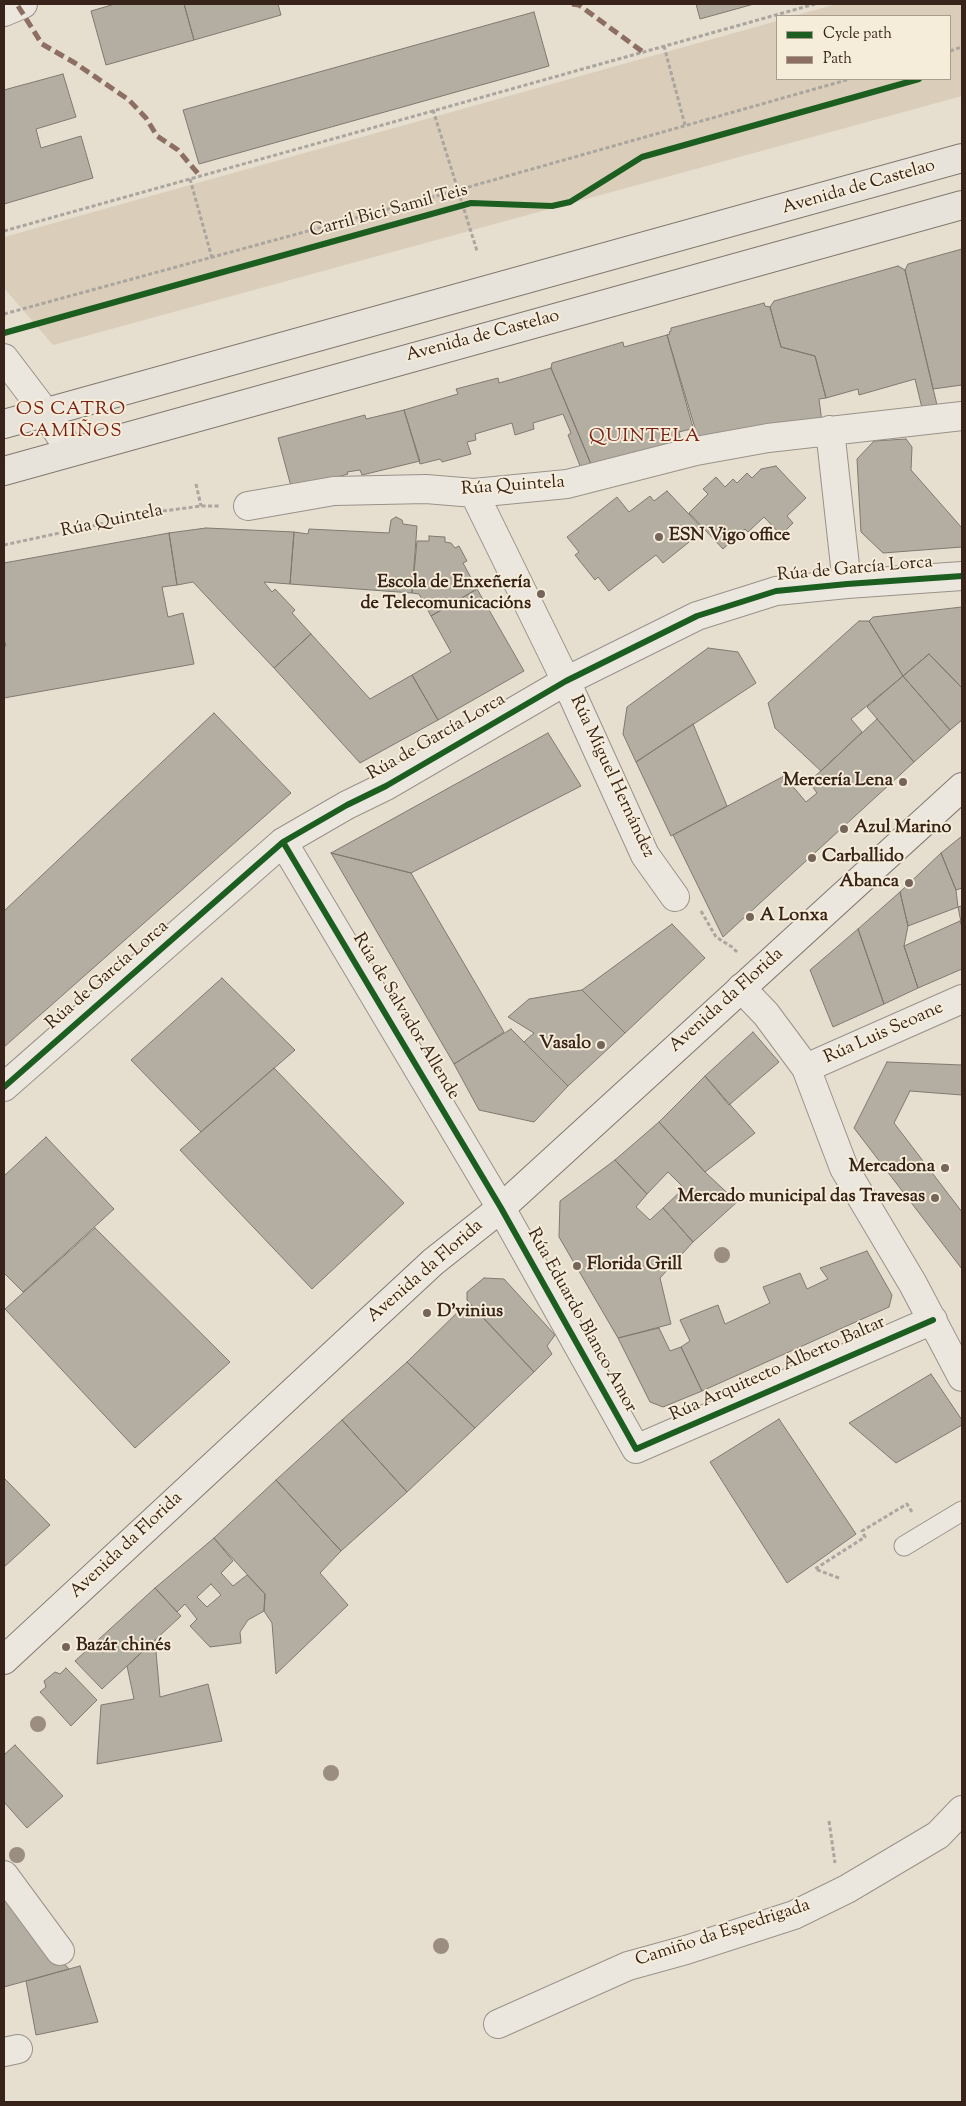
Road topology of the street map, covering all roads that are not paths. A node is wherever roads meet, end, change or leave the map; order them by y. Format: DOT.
graph roads {
  1 [pos="23,4"];
  2 [pos="4,12"];
  3 [pos="962,158"];
  4 [pos="962,204"];
  5 [pos="4,358"];
  6 [pos="45,412"];
  7 [pos="962,416"];
  8 [pos="4,424"];
  9 [pos="830,430"];
  10 [pos="71,452"];
  11 [pos="4,471"];
  12 [pos="474,493"];
  13 [pos="248,506"];
  14 [pos="962,576"];
  15 [pos="847,584"];
  16 [pos="566,681"];
  17 [pos="962,787"];
  18 [pos="283,842"];
  19 [pos="675,897"];
  20 [pos="748,981"];
  21 [pos="962,999"];
  22 [pos="806,1068"];
  23 [pos="4,1087"];
  24 [pos="501,1208"];
  25 [pos="933,1320"];
  26 [pos="962,1377"];
  27 [pos="636,1449"];
  28 [pos="962,1511"];
  29 [pos="904,1546"];
  30 [pos="4,1660"];
  31 [pos="962,1810"];
  32 [pos="4,1875"];
  33 [pos="60,1951"];
  34 [pos="498,2024"];
  1 -- 2 [label="street"];
  3 -- 6 [label="main road, Avenida de Castelao"];
  4 -- 10 [label="main road, Avenida de Castelao"];
  5 -- 6 [label="street"];
  6 -- 8 [label="main road, Avenida de Castelao"];
  6 -- 10 [label="street"];
  7 -- 9 [label="street, Rúa Quintela"];
  9 -- 12 [label="street, Rúa Quintela"];
  9 -- 15 [label="street"];
  10 -- 11 [label="main road, Avenida de Castelao"];
  12 -- 13 [label="street, Rúa Quintela"];
  12 -- 16 [label="street, Rúa Miguel Hernández"];
  14 -- 15 [label="street, Rúa de García Lorca"];
  15 -- 16 [label="street, Rúa de García Lorca"];
  16 -- 18 [label="street, Rúa de García Lorca"];
  16 -- 19 [label="street, Rúa Miguel Hernández"];
  17 -- 20 [label="street, Avenida da Florida"];
  18 -- 23 [label="street, Rúa de García Lorca"];
  18 -- 24 [label="street, Rúa de Salvador Allende"];
  20 -- 22 [label="street"];
  20 -- 24 [label="street, Avenida da Florida"];
  21 -- 22 [label="street, Rúa Luis Seoane"];
  22 -- 25 [label="street"];
  24 -- 27 [label="street, Rúa Eduardo Blanco Amor"];
  24 -- 30 [label="street, Avenida da Florida"];
  25 -- 26 [label="street"];
  25 -- 27 [label="street, Rúa Arquitecto Alberto Baltar"];
  28 -- 29 [label="lane"];
  31 -- 34 [label="street, Camiño da Espedrigada"];
  32 -- 33 [label="street"];
}
